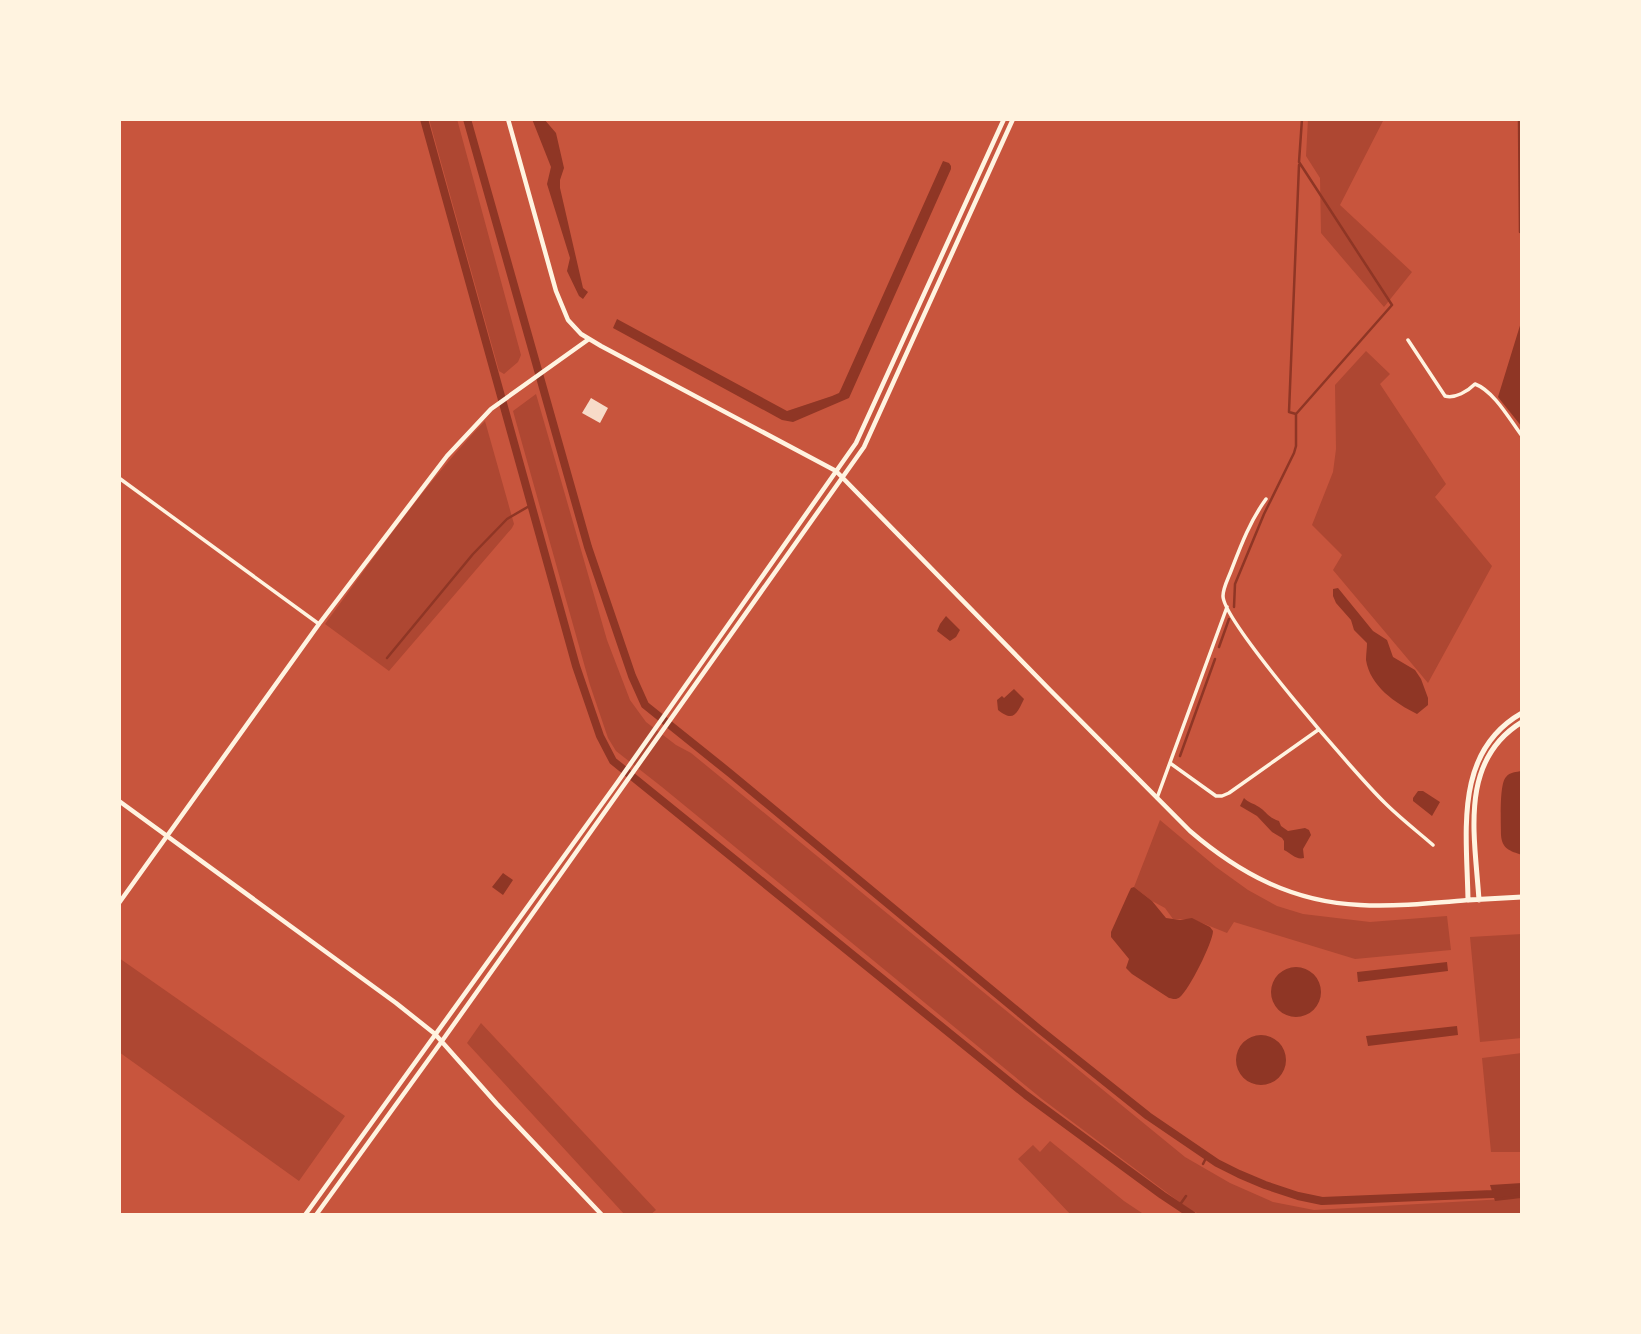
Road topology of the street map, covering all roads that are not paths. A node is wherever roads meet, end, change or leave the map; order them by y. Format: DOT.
graph roads {
  1 [pos="508,119"];
  2 [pos="1004,119"];
  3 [pos="1013,119"];
  4 [pos="589,339"];
  5 [pos="1408,340"];
  6 [pos="1522,436"];
  7 [pos="836,471"];
  8 [pos="119,478"];
  9 [pos="843,478"];
  10 [pos="1266,499"];
  11 [pos="1227,607"];
  12 [pos="319,624"];
  13 [pos="1522,713"];
  14 [pos="1522,722"];
  15 [pos="1319,729"];
  16 [pos="1170,763"];
  17 [pos="1157,798"];
  18 [pos="119,801"];
  19 [pos="166,836"];
  20 [pos="1433,845"];
  21 [pos="1522,897"];
  22 [pos="1468,900"];
  23 [pos="1479,900"];
  24 [pos="119,903"];
  25 [pos="435,1034"];
  26 [pos="442,1041"];
  27 [pos="304,1215"];
  28 [pos="316,1215"];
  29 [pos="602,1215"];
  1 -- 4 [label="street"];
  2 -- 7 [label="street"];
  3 -- 9 [label="street"];
  4 -- 7 [label="street"];
  4 -- 12 [label="street"];
  5 -- 6 [label="street"];
  7 -- 9 [label="street"];
  7 -- 25 [label="street"];
  8 -- 12 [label="street"];
  9 -- 17 [label="street"];
  9 -- 26 [label="street"];
  10 -- 11 [label="street"];
  11 -- 15 [label="street"];
  11 -- 16 [label="street"];
  12 -- 19 [label="street"];
  13 -- 22 [label="main road"];
  14 -- 23 [label="main road"];
  15 -- 16 [label="street"];
  15 -- 20 [label="street"];
  16 -- 17 [label="street"];
  17 -- 22 [label="street"];
  18 -- 19 [label="street"];
  19 -- 24 [label="street"];
  19 -- 25 [label="street"];
  21 -- 23 [label="main road"];
  22 -- 23 [label="main road"];
  25 -- 26 [label="street"];
  25 -- 27 [label="street"];
  26 -- 28 [label="street"];
  26 -- 29 [label="street"];
}
